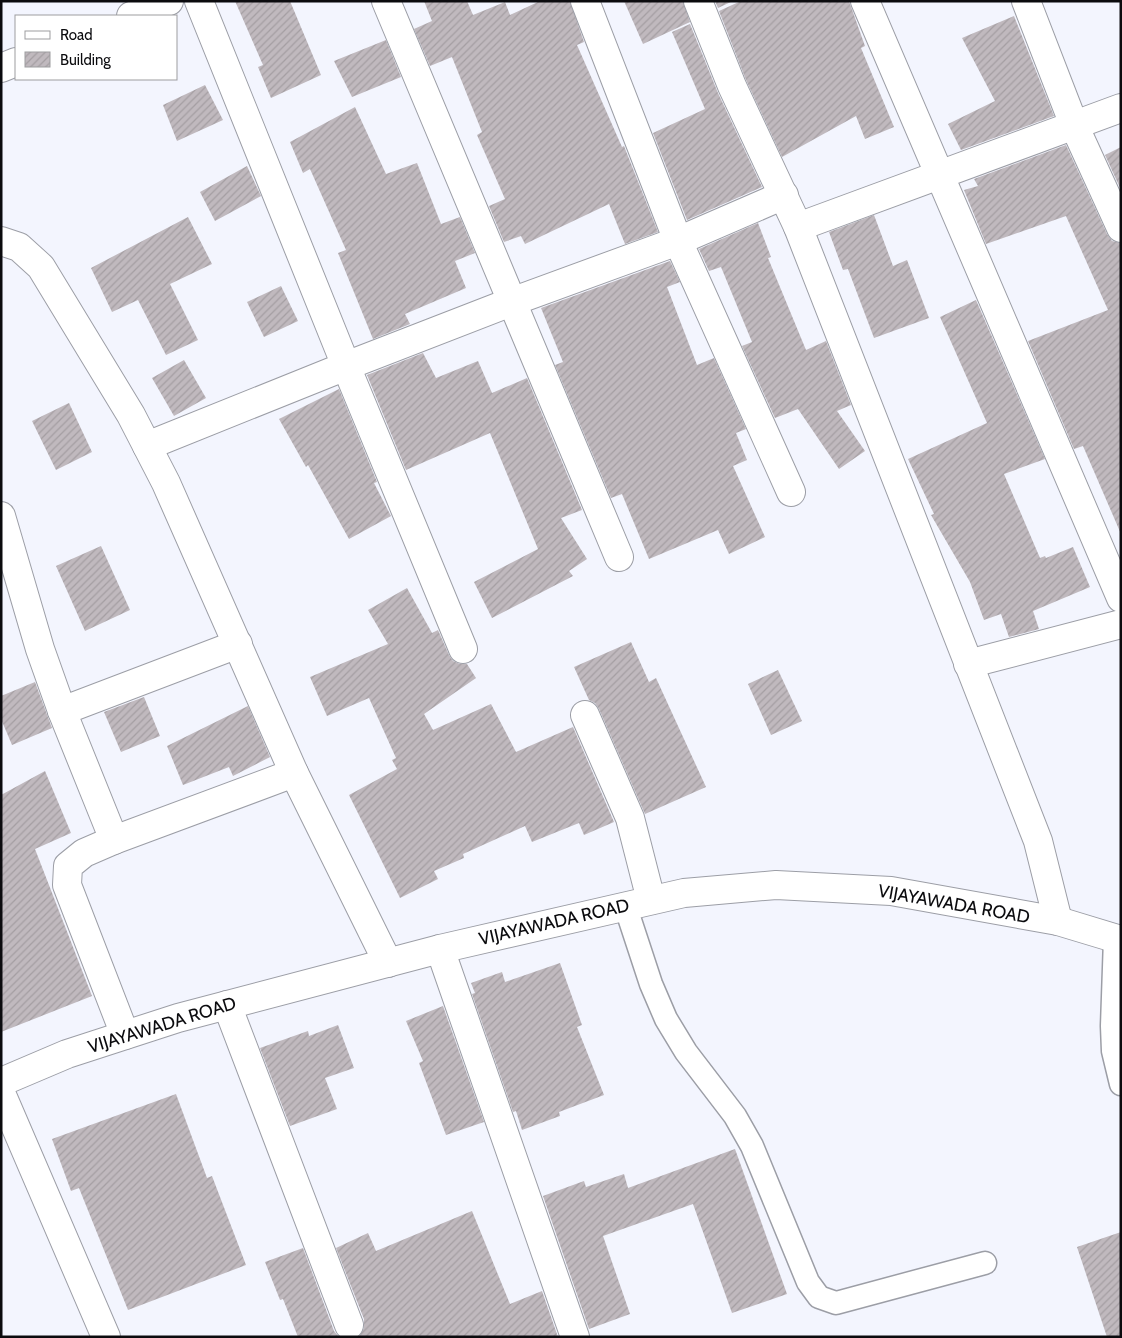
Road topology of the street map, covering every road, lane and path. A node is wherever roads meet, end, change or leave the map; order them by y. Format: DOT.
graph roads {
  1 [pos="169,1"];
  2 [pos="199,1"];
  3 [pos="386,1"];
  4 [pos="585,1"];
  5 [pos="698,1"];
  6 [pos="865,1"];
  7 [pos="1026,1"];
  8 [pos="134,15"];
  9 [pos="15,62"];
  10 [pos="1,68"];
  11 [pos="1121,108"];
  12 [pos="1074,125"];
  13 [pos="940,174"];
  14 [pos="784,195"];
  15 [pos="798,227"];
  16 [pos="1121,228"];
  17 [pos="1,241"];
  18 [pos="678,241"];
  19 [pos="511,302"];
  20 [pos="346,366"];
  21 [pos="148,446"];
  22 [pos="791,492"];
  23 [pos="1,516"];
  24 [pos="619,557"];
  25 [pos="1121,598"];
  26 [pos="1121,624"];
  27 [pos="238,644"];
  28 [pos="463,649"];
  29 [pos="968,664"];
  30 [pos="62,711"];
  31 [pos="585,715"];
  32 [pos="294,773"];
  33 [pos="114,840"];
  34 [pos="638,903"];
  35 [pos="1058,921"];
  36 [pos="1118,939"];
  37 [pos="440,949"];
  38 [pos="388,963"];
  39 [pos="227,1006"];
  40 [pos="125,1035"];
  41 [pos="1,1082"];
  42 [pos="1121,1084"];
  43 [pos="1,1093"];
  44 [pos="985,1263"];
  45 [pos="349,1325"];
  46 [pos="106,1337"];
  47 [pos="575,1337"];
  1 -- 8 [label="street"];
  2 -- 20 [label="street"];
  3 -- 19 [label="street"];
  4 -- 18 [label="street"];
  5 -- 14 [label="street"];
  6 -- 13 [label="street"];
  7 -- 12 [label="street"];
  9 -- 10 [label="street"];
  11 -- 12 [label="street"];
  12 -- 13 [label="street"];
  12 -- 16 [label="street"];
  13 -- 15 [label="street"];
  13 -- 25 [label="street"];
  14 -- 15 [label="street"];
  14 -- 18 [label="street"];
  15 -- 29 [label="street"];
  17 -- 21 [label="street"];
  18 -- 19 [label="street"];
  18 -- 22 [label="street"];
  19 -- 20 [label="street"];
  19 -- 24 [label="street"];
  20 -- 21 [label="street"];
  20 -- 28 [label="street"];
  21 -- 27 [label="street"];
  23 -- 30 [label="street"];
  26 -- 29 [label="street"];
  27 -- 30 [label="street"];
  27 -- 32 [label="street"];
  29 -- 35 [label="street"];
  30 -- 33 [label="street"];
  31 -- 34 [label="street"];
  32 -- 33 [label="street"];
  32 -- 38 [label="street"];
  33 -- 40 [label="street"];
  34 -- 35 [label="street, VIJAYAWADA ROAD"];
  34 -- 37 [label="street, VIJAYAWADA ROAD"];
  34 -- 44 [label="lane"];
  35 -- 36 [label="street, VIJAYAWADA ROAD"];
  36 -- 42 [label="lane"];
  37 -- 38 [label="street, VIJAYAWADA ROAD"];
  37 -- 47 [label="street"];
  38 -- 39 [label="street, VIJAYAWADA ROAD"];
  39 -- 40 [label="street, VIJAYAWADA ROAD"];
  39 -- 45 [label="street"];
  40 -- 41 [label="street, VIJAYAWADA ROAD"];
  43 -- 46 [label="street"];
}
